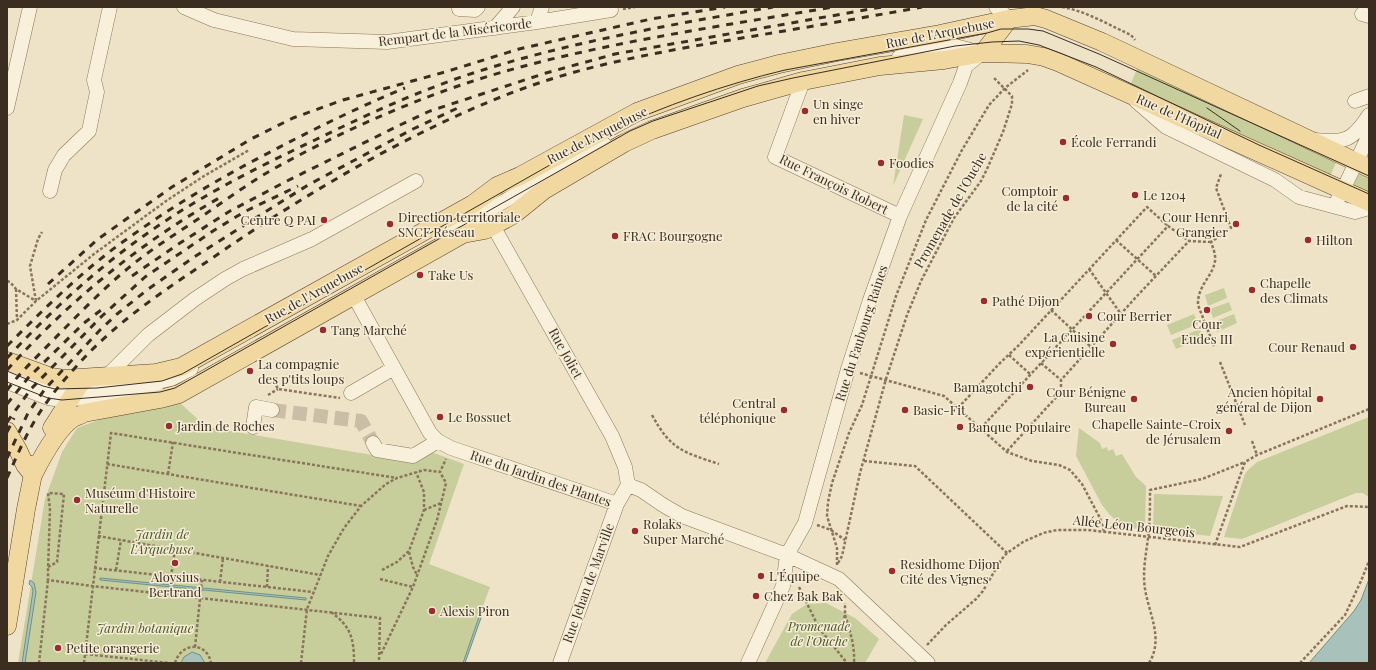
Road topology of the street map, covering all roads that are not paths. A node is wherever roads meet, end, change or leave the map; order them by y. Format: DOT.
graph roads {
  1 [pos="30,7"];
  2 [pos="110,7"];
  3 [pos="184,7"];
  4 [pos="478,7"];
  5 [pos="513,7"];
  6 [pos="542,7"];
  7 [pos="996,7"];
  8 [pos="460,9"];
  9 [pos="611,10"];
  10 [pos="1008,13"];
  11 [pos="537,22"];
  12 [pos="495,28"];
  13 [pos="983,53"];
  14 [pos="803,81"];
  15 [pos="1127,92"];
  16 [pos="7,108"];
  17 [pos="1369,115"];
  18 [pos="1369,135"];
  19 [pos="1308,139"];
  20 [pos="1362,165"];
  21 [pos="416,181"];
  22 [pos="1344,190"];
  23 [pos="50,191"];
  24 [pos="1369,202"];
  25 [pos="1333,205"];
  26 [pos="1369,208"];
  27 [pos="900,216"];
  28 [pos="493,226"];
  29 [pos="354,296"];
  30 [pos="7,361"];
  31 [pos="394,368"];
  32 [pos="7,371"];
  33 [pos="106,377"];
  34 [pos="7,382"];
  35 [pos="78,389"];
  36 [pos="351,393"];
  37 [pos="272,410"];
  38 [pos="253,426"];
  39 [pos="7,431"];
  40 [pos="438,441"];
  41 [pos="372,443"];
  42 [pos="33,475"];
  43 [pos="628,485"];
  44 [pos="617,504"];
  45 [pos="787,555"];
  46 [pos="7,626"];
  47 [pos="923,658"];
  48 [pos="560,663"];
  49 [pos="748,663"];
  1 -- 16 [label="street"];
  2 -- 23 [label="street"];
  3 -- 12 [label="street, Rempart de la Miséricorde"];
  4 -- 8 [label="street"];
  5 -- 12 [label="street"];
  6 -- 11 [label="street"];
  7 -- 10 [label="street"];
  9 -- 11 [label="street, Rempart de la Miséricorde"];
  10 -- 13 [label="main road, Rue du Faubourg Raines"];
  10 -- 19 [label="main road"];
  10 -- 33 [label="main road, Rue de l'Arquebuse"];
  10 -- 35 [label="street, Rue de l'Arquebuse"];
  11 -- 12 [label="street, Rempart de la Miséricorde"];
  13 -- 14 [label="main road, Rue de l'Arquebuse"];
  13 -- 15 [label="main road, Rue de l'Hôpital"];
  13 -- 27 [label="street, Rue du Faubourg Raines"];
  13 -- 35 [label="street, Rue de l'Arquebuse"];
  14 -- 27 [label="street, Rue François Robert"];
  14 -- 28 [label="main road, Rue de l'Arquebuse"];
  15 -- 22 [label="main road, Rue de l'Hôpital"];
  15 -- 25 [label="street"];
  17 -- 19 [label="street"];
  18 -- 20 [label="street"];
  19 -- 20 [label="main road"];
  20 -- 22 [label="street"];
  21 -- 33 [label="street"];
  22 -- 24 [label="main road, Rue de l'Hôpital"];
  22 -- 25 [label="street"];
  25 -- 26 [label="street"];
  27 -- 45 [label="street, Rue du Faubourg Raines"];
  28 -- 29 [label="main road, Rue de l'Arquebuse"];
  28 -- 43 [label="street, Rue Joliet"];
  29 -- 31 [label="street, Rue du Jardin des Plantes"];
  29 -- 42 [label="main road, Rue de l'Arquebuse"];
  30 -- 35 [label="main road, Rue de l'Arquebuse"];
  31 -- 36 [label="street"];
  31 -- 40 [label="street, Rue du Jardin des Plantes"];
  32 -- 35 [label="street, Rue de l'Arquebuse"];
  33 -- 35 [label="main road, Rue de l'Arquebuse"];
  34 -- 35 [label="street, Rue de l'Arquebuse"];
  35 -- 42 [label="main road"];
  37 -- 38 [label="street"];
  39 -- 42 [label="main road"];
  40 -- 41 [label="street"];
  40 -- 44 [label="street, Rue du Jardin des Plantes"];
  42 -- 46 [label="main road"];
  43 -- 44 [label="street, Rue du Jardin des Plantes"];
  43 -- 45 [label="street, Rue du Jardin des Plantes"];
  44 -- 48 [label="street, Rue Jehan de Marville"];
  45 -- 47 [label="street, Rue du Jardin des Plantes"];
  45 -- 49 [label="street, Rue du Faubourg Raines"];
}
